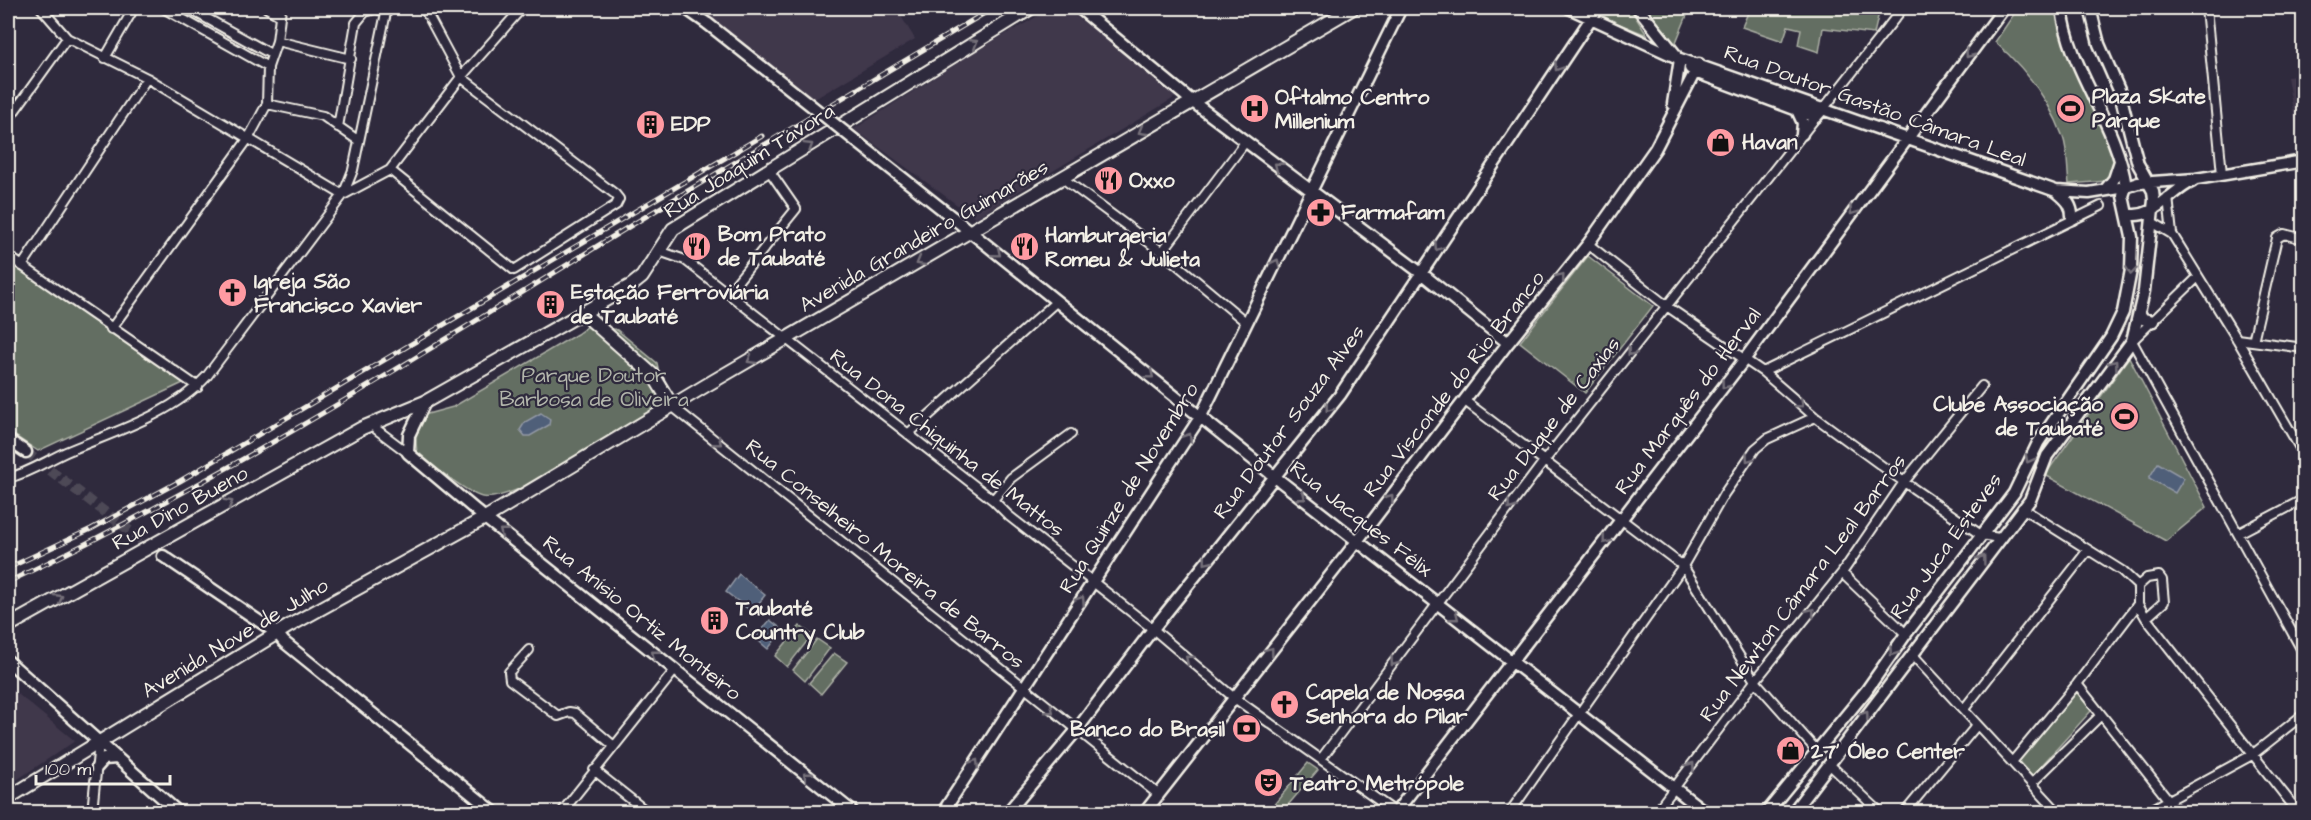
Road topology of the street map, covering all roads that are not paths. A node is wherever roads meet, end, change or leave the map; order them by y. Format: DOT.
graph roads {
  1 [pos="41,8"];
  2 [pos="134,8"];
  3 [pos="162,8"];
  4 [pos="188,8"];
  5 [pos="267,8"];
  6 [pos="424,8"];
  7 [pos="522,8"];
  8 [pos="685,8"];
  9 [pos="1031,8"];
  10 [pos="1080,8"];
  11 [pos="1353,8"];
  12 [pos="1401,8"];
  13 [pos="1569,8"];
  14 [pos="1598,8"];
  15 [pos="1638,8"];
  16 [pos="1903,8"];
  17 [pos="2004,8"];
  18 [pos="2062,8"];
  19 [pos="2090,8"];
  20 [pos="2206,8"];
  21 [pos="387,10"];
  22 [pos="280,11"];
  23 [pos="1591,19"];
  24 [pos="67,38"];
  25 [pos="277,41"];
  26 [pos="271,54"];
  27 [pos="105,58"];
  28 [pos="351,59"];
  29 [pos="1680,59"];
  30 [pos="268,67"];
  31 [pos="1697,68"];
  32 [pos="461,77"];
  33 [pos="147,78"];
  34 [pos="8,98"];
  35 [pos="1193,102"];
  36 [pos="267,104"];
  37 [pos="17,107"];
  38 [pos="1797,110"];
  39 [pos="1820,112"];
  40 [pos="1672,113"];
  41 [pos="8,120"];
  42 [pos="338,127"];
  43 [pos="1803,134"];
  44 [pos="248,139"];
  45 [pos="1906,139"];
  46 [pos="359,141"];
  47 [pos="1246,141"];
  48 [pos="2121,158"];
  49 [pos="2304,161"];
  50 [pos="390,170"];
  51 [pos="769,170"];
  52 [pos="2222,174"];
  53 [pos="1061,177"];
  54 [pos="2196,179"];
  55 [pos="2150,182"];
  56 [pos="2126,187"];
  57 [pos="2105,190"];
  58 [pos="2056,191"];
  59 [pos="1311,192"];
  60 [pos="343,195"];
  61 [pos="2168,197"];
  62 [pos="2101,206"];
  63 [pos="2127,214"];
  64 [pos="2152,217"];
  65 [pos="2072,219"];
  66 [pos="970,232"];
  67 [pos="2172,234"];
  68 [pos="2304,239"];
  69 [pos="1588,244"];
  70 [pos="660,251"];
  71 [pos="1162,252"];
  72 [pos="8,256"];
  73 [pos="22,266"];
  74 [pos="1421,273"];
  75 [pos="2198,277"];
  76 [pos="728,293"];
  77 [pos="1057,301"];
  78 [pos="1668,307"];
  79 [pos="2139,312"];
  80 [pos="583,313"];
  81 [pos="2153,321"];
  82 [pos="1247,323"];
  83 [pos="111,328"];
  84 [pos="786,339"];
  85 [pos="2237,339"];
  86 [pos="2132,341"];
  87 [pos="2253,341"];
  88 [pos="1508,343"];
  89 [pos="2304,348"];
  90 [pos="1744,360"];
  91 [pos="1763,372"];
  92 [pos="1982,386"];
  93 [pos="198,387"];
  94 [pos="1465,401"];
  95 [pos="425,402"];
  96 [pos="672,406"];
  97 [pos="1201,416"];
  98 [pos="1815,417"];
  99 [pos="374,427"];
  100 [pos="908,434"];
  101 [pos="1071,434"];
  102 [pos="8,440"];
  103 [pos="26,452"];
  104 [pos="408,453"];
  105 [pos="2303,454"];
  106 [pos="1545,460"];
  107 [pos="1275,477"];
  108 [pos="8,478"];
  109 [pos="1905,482"];
  110 [pos="2304,499"];
  111 [pos="993,500"];
  112 [pos="2004,506"];
  113 [pos="2020,511"];
  114 [pos="485,518"];
  115 [pos="1623,518"];
  116 [pos="2239,533"];
  117 [pos="1981,535"];
  118 [pos="1999,538"];
  119 [pos="1358,540"];
  120 [pos="2088,550"];
  121 [pos="163,556"];
  122 [pos="1683,566"];
  123 [pos="1842,573"];
  124 [pos="1093,581"];
  125 [pos="2138,586"];
  126 [pos="1942,587"];
  127 [pos="1953,597"];
  128 [pos="1437,603"];
  129 [pos="2138,604"];
  130 [pos="2146,618"];
  131 [pos="8,626"];
  132 [pos="1153,628"];
  133 [pos="278,634"];
  134 [pos="1906,634"];
  135 [pos="529,650"];
  136 [pos="1912,654"];
  137 [pos="2304,654"];
  138 [pos="1511,660"];
  139 [pos="8,661"];
  140 [pos="8,670"];
  141 [pos="675,670"];
  142 [pos="1755,681"];
  143 [pos="2078,684"];
  144 [pos="1024,689"];
  145 [pos="1233,697"];
  146 [pos="1964,709"];
  147 [pos="1580,713"];
  148 [pos="2304,714"];
  149 [pos="2100,716"];
  150 [pos="1977,725"];
  151 [pos="1076,731"];
  152 [pos="99,742"];
  153 [pos="614,746"];
  154 [pos="1818,752"];
  155 [pos="2252,755"];
  156 [pos="117,758"];
  157 [pos="1321,759"];
  158 [pos="2012,762"];
  159 [pos="1829,764"];
  160 [pos="97,766"];
  161 [pos="594,770"];
  162 [pos="2032,783"];
  163 [pos="1673,790"];
  164 [pos="1159,795"];
  165 [pos="8,798"];
  166 [pos="2168,799"];
  167 [pos="92,813"];
  168 [pos="178,813"];
  169 [pos="494,813"];
  170 [pos="562,813"];
  171 [pos="647,813"];
  172 [pos="853,813"];
  173 [pos="943,813"];
  174 [pos="1008,813"];
  175 [pos="1146,813"];
  176 [pos="1395,813"];
  177 [pos="1510,813"];
  178 [pos="1656,813"];
  179 [pos="1705,813"];
  180 [pos="1767,813"];
  181 [pos="1793,813"];
  182 [pos="1880,813"];
  183 [pos="1905,813"];
  184 [pos="2058,813"];
  185 [pos="2147,813"];
  186 [pos="2178,813"];
  187 [pos="2298,813"];
  1 -- 24 [label="street"];
  2 -- 27 [label="street"];
  3 -- 30 [label="street"];
  4 -- 26 [label="street"];
  5 -- 22 [label="street"];
  6 -- 32 [label="street"];
  7 -- 32 [label="street"];
  8 -- 66 [label="main road, Rua Jacques Félix, bridge"];
  51 -- 9 [label="main road, Rua Joaquim Távora, one-way"];
  10 -- 35 [label="main road"];
  11 -- 35 [label="main road, Avenida Grandeiro Guimarães"];
  12 -- 59 [label="main road, Rua Quinze de Novembro"];
  13 -- 23 [label="main road"];
  14 -- 23 [label="main road, Rua Doutor Souza Alves"];
  15 -- 29 [label="main road"];
  16 -- 39 [label="street, Rua Duque de Caxias"];
  17 -- 45 [label="main road, Rua Marquês do Herval, one-way"];
  18 -- 48 [label="main road, Rua Juca Esteves"];
  19 -- 55 [label="main road"];
  20 -- 52 [label="street"];
  21 -- 28 [label="street"];
  21 -- 46 [label="street"];
  22 -- 25 [label="street"];
  23 -- 29 [label="main road"];
  23 -- 74 [label="main road, Rua Doutor Souza Alves, one-way"];
  24 -- 27 [label="street"];
  24 -- 37 [label="street"];
  25 -- 26 [label="street"];
  25 -- 28 [label="street"];
  26 -- 30 [label="street"];
  27 -- 33 [label="street"];
  28 -- 42 [label="street"];
  29 -- 31 [label="main road"];
  29 -- 40 [label="main road, Rua Visconde do Rio Branco"];
  30 -- 36 [label="street"];
  31 -- 38 [label="main road"];
  31 -- 39 [label="main road, Rua Doutor Gastão Câmara Leal"];
  31 -- 40 [label="main road, Rua Visconde do Rio Branco"];
  32 -- 50 [label="street"];
  32 -- 50 [label="street"];
  33 -- 44 [label="street"];
  33 -- 73 [label="street"];
  34 -- 37 [label="street"];
  35 -- 47 [label="main road"];
  35 -- 53 [label="main road, Avenida Grandeiro Guimarães, one-way"];
  36 -- 42 [label="street"];
  36 -- 44 [label="street"];
  37 -- 41 [label="street"];
  38 -- 39 [label="main road"];
  38 -- 43 [label="main road"];
  39 -- 43 [label="street, Rua Duque de Caxias"];
  39 -- 45 [label="main road, Rua Doutor Gastão Câmara Leal"];
  40 -- 69 [label="main road, Rua Visconde do Rio Branco"];
  42 -- 46 [label="street"];
  43 -- 78 [label="street, Rua Duque de Caxias"];
  44 -- 60 [label="street"];
  44 -- 83 [label="street"];
  45 -- 58 [label="main road, Rua Doutor Gastão Câmara Leal"];
  45 -- 90 [label="main road, Rua Marquês do Herval, one-way"];
  46 -- 60 [label="street"];
  59 -- 47 [label="main road, one-way"];
  47 -- 71 [label="street"];
  48 -- 56 [label="main road, Rua Juca Esteves"];
  48 -- 57 [label="main road"];
  49 -- 52 [label="main road"];
  50 -- 60 [label="street"];
  51 -- 70 [label="main road, Rua Joaquim Távora"];
  51 -- 76 [label="street"];
  52 -- 54 [label="main road"];
  53 -- 66 [label="main road, Avenida Grandeiro Guimarães"];
  53 -- 71 [label="street"];
  54 -- 55 [label="main road"];
  54 -- 61 [label="main road"];
  55 -- 56 [label="main road"];
  55 -- 64 [label="main road, Rua Juca Esteves"];
  56 -- 57 [label="main road, Rua Doutor Gastão Câmara Leal"];
  56 -- 63 [label="main road, Rua Juca Esteves"];
  57 -- 58 [label="main road, Rua Doutor Gastão Câmara Leal"];
  58 -- 65 [label="main road"];
  59 -- 74 [label="main road"];
  82 -- 59 [label="main road, Rua Quinze de Novembro, one-way"];
  60 -- 93 [label="street"];
  61 -- 64 [label="main road"];
  61 -- 67 [label="street"];
  62 -- 65 [label="street"];
  63 -- 64 [label="main road"];
  63 -- 112 [label="main road, Rua Juca Esteves, one-way"];
  64 -- 67 [label="street"];
  64 -- 79 [label="main road, Rua Juca Esteves"];
  65 -- 91 [label="street"];
  66 -- 77 [label="main road, Rua Jacques Félix, one-way"];
  66 -- 84 [label="main road, Avenida Grandeiro Guimarães, one-way"];
  67 -- 75 [label="street"];
  68 -- 87 [label="street"];
  69 -- 78 [label="street"];
  88 -- 69 [label="main road, Rua Visconde do Rio Branco, one-way"];
  70 -- 76 [label="street, Rua Dona Chiquinha de Mattos"];
  70 -- 80 [label="main road, Rua Joaquim Távora"];
  71 -- 82 [label="street"];
  72 -- 73 [label="street"];
  73 -- 83 [label="street"];
  74 -- 88 [label="main road"];
  74 -- 107 [label="main road, Rua Doutor Souza Alves, one-way"];
  75 -- 81 [label="street"];
  75 -- 85 [label="street"];
  76 -- 84 [label="street, Rua Dona Chiquinha de Mattos"];
  77 -- 97 [label="main road, Rua Jacques Félix, one-way"];
  77 -- 100 [label="street"];
  78 -- 90 [label="street"];
  78 -- 106 [label="street, Rua Duque de Caxias, one-way"];
  79 -- 81 [label="main road"];
  79 -- 86 [label="main road, Rua Juca Esteves"];
  80 -- 95 [label="main road, Rua Joaquim Távora"];
  80 -- 96 [label="main road"];
  81 -- 86 [label="street"];
  82 -- 97 [label="main road, Rua Quinze de Novembro"];
  83 -- 93 [label="street"];
  84 -- 96 [label="main road, Avenida Grandeiro Guimarães, one-way"];
  84 -- 100 [label="street, Rua Dona Chiquinha de Mattos"];
  85 -- 87 [label="street"];
  85 -- 105 [label="street"];
  113 -- 86 [label="main road, Rua Juca Esteves, one-way"];
  86 -- 116 [label="street"];
  87 -- 89 [label="street"];
  88 -- 94 [label="main road, Rua Visconde do Rio Branco"];
  90 -- 91 [label="street"];
  90 -- 115 [label="main road, Rua Marquês do Herval, one-way"];
  91 -- 98 [label="street, one-way"];
  92 -- 109 [label="street, Rua Newton Câmara Leal Barros"];
  93 -- 108 [label="street"];
  94 -- 106 [label="street"];
  119 -- 94 [label="main road, Rua Visconde do Rio Branco, one-way"];
  95 -- 99 [label="main road, Rua Joaquim Távora"];
  95 -- 104 [label="main road"];
  96 -- 114 [label="main road, Avenida Grandeiro Guimarães"];
  96 -- 144 [label="street, Rua Conselheiro Moreira de Barros, one-way"];
  97 -- 107 [label="main road, Rua Jacques Félix"];
  124 -- 97 [label="main road, Rua Quinze de Novembro, one-way"];
  98 -- 109 [label="street"];
  98 -- 122 [label="street, one-way"];
  99 -- 104 [label="street, Rua Anísio Ortiz Monteiro"];
  131 -- 99 [label="main road, Rua Dino Bueno, one-way"];
  100 -- 111 [label="street, Rua Dona Chiquinha de Mattos"];
  101 -- 111 [label="street"];
  102 -- 103 [label="main road"];
  104 -- 114 [label="main road, Rua Anísio Ortiz Monteiro"];
  106 -- 115 [label="street"];
  106 -- 128 [label="street, Rua Duque de Caxias, one-way"];
  107 -- 119 [label="main road, Rua Jacques Félix, one-way"];
  107 -- 132 [label="main road, Rua Doutor Souza Alves, one-way"];
  109 -- 117 [label="street"];
  109 -- 123 [label="street, Rua Newton Câmara Leal Barros"];
  110 -- 116 [label="street"];
  111 -- 124 [label="street, Rua Dona Chiquinha de Mattos"];
  112 -- 113 [label="main road"];
  112 -- 117 [label="main road, Rua Juca Esteves"];
  113 -- 118 [label="main road, Rua Juca Esteves"];
  113 -- 120 [label="street"];
  114 -- 133 [label="main road, Avenida Nove de Julho"];
  141 -- 114 [label="main road, Rua Anísio Ortiz Monteiro, one-way"];
  115 -- 122 [label="street"];
  115 -- 138 [label="main road, Rua Marquês do Herval, one-way"];
  116 -- 137 [label="street"];
  117 -- 118 [label="street"];
  117 -- 126 [label="main road, Rua Juca Esteves"];
  127 -- 118 [label="main road, Rua Juca Esteves, one-way"];
  119 -- 128 [label="main road, Rua Jacques Félix"];
  145 -- 119 [label="main road, Rua Visconde do Rio Branco, one-way"];
  120 -- 125 [label="street"];
  120 -- 146 [label="street"];
  121 -- 133 [label="main road"];
  122 -- 142 [label="street"];
  122 -- 147 [label="street"];
  123 -- 134 [label="street"];
  142 -- 123 [label="street, Rua Newton Câmara Leal Barros, one-way"];
  124 -- 132 [label="street, Rua Dona Chiquinha de Mattos"];
  144 -- 124 [label="main road, Rua Quinze de Novembro, one-way"];
  125 -- 129 [label="street"];
  125 -- 130 [label="street"];
  126 -- 127 [label="main road"];
  126 -- 134 [label="main road, Rua Juca Esteves"];
  127 -- 136 [label="main road, Rua Juca Esteves"];
  128 -- 138 [label="main road, Rua Jacques Félix, one-way"];
  128 -- 157 [label="street, Rua Duque de Caxias, one-way"];
  129 -- 130 [label="street"];
  129 -- 143 [label="street"];
  130 -- 155 [label="street"];
  145 -- 132 [label="street, Rua Dona Chiquinha de Mattos, one-way"];
  132 -- 151 [label="main road, Rua Doutor Souza Alves"];
  133 -- 152 [label="main road, Avenida Nove de Julho"];
  133 -- 169 [label="main road"];
  134 -- 154 [label="main road, Rua Juca Esteves, one-way"];
  135 -- 153 [label="street"];
  136 -- 146 [label="street"];
  159 -- 136 [label="main road, Rua Juca Esteves, one-way"];
  138 -- 147 [label="main road, Rua Jacques Félix"];
  138 -- 176 [label="main road, Rua Marquês do Herval"];
  139 -- 152 [label="main road"];
  140 -- 152 [label="main road"];
  141 -- 153 [label="street"];
  172 -- 141 [label="main road, Rua Anísio Ortiz Monteiro, one-way"];
  142 -- 154 [label="street"];
  163 -- 142 [label="street, Rua Newton Câmara Leal Barros, one-way"];
  143 -- 149 [label="street"];
  143 -- 158 [label="street"];
  144 -- 151 [label="street, Rua Conselheiro Moreira de Barros, one-way"];
  173 -- 144 [label="main road, Rua Quinze de Novembro, one-way"];
  145 -- 157 [label="street, Rua Dona Chiquinha de Mattos"];
  145 -- 164 [label="main road, Rua Visconde do Rio Branco"];
  146 -- 150 [label="street"];
  147 -- 163 [label="main road, Rua Jacques Félix"];
  147 -- 177 [label="street"];
  148 -- 155 [label="street"];
  149 -- 162 [label="street"];
  149 -- 166 [label="street"];
  150 -- 158 [label="street"];
  150 -- 183 [label="street"];
  151 -- 164 [label="street, Rua Conselheiro Moreira de Barros"];
  151 -- 174 [label="main road, Rua Doutor Souza Alves"];
  152 -- 156 [label="main road"];
  152 -- 160 [label="street"];
  152 -- 165 [label="main road, Avenida Nove de Julho"];
  153 -- 161 [label="street"];
  154 -- 180 [label="main road, Rua Juca Esteves"];
  155 -- 166 [label="street"];
  155 -- 187 [label="street"];
  156 -- 160 [label="main road"];
  156 -- 168 [label="main road"];
  157 -- 176 [label="street, Rua Dona Chiquinha de Mattos"];
  158 -- 162 [label="street"];
  159 -- 181 [label="main road, Rua Juca Esteves"];
  159 -- 182 [label="street"];
  160 -- 167 [label="street"];
  161 -- 170 [label="street"];
  161 -- 171 [label="street"];
  162 -- 184 [label="street"];
  163 -- 178 [label="street, Rua Newton Câmara Leal Barros"];
  163 -- 179 [label="main road, Rua Jacques Félix"];
  164 -- 175 [label="main road, Rua Visconde do Rio Branco"];
  166 -- 185 [label="street"];
  166 -- 186 [label="street"];
}
